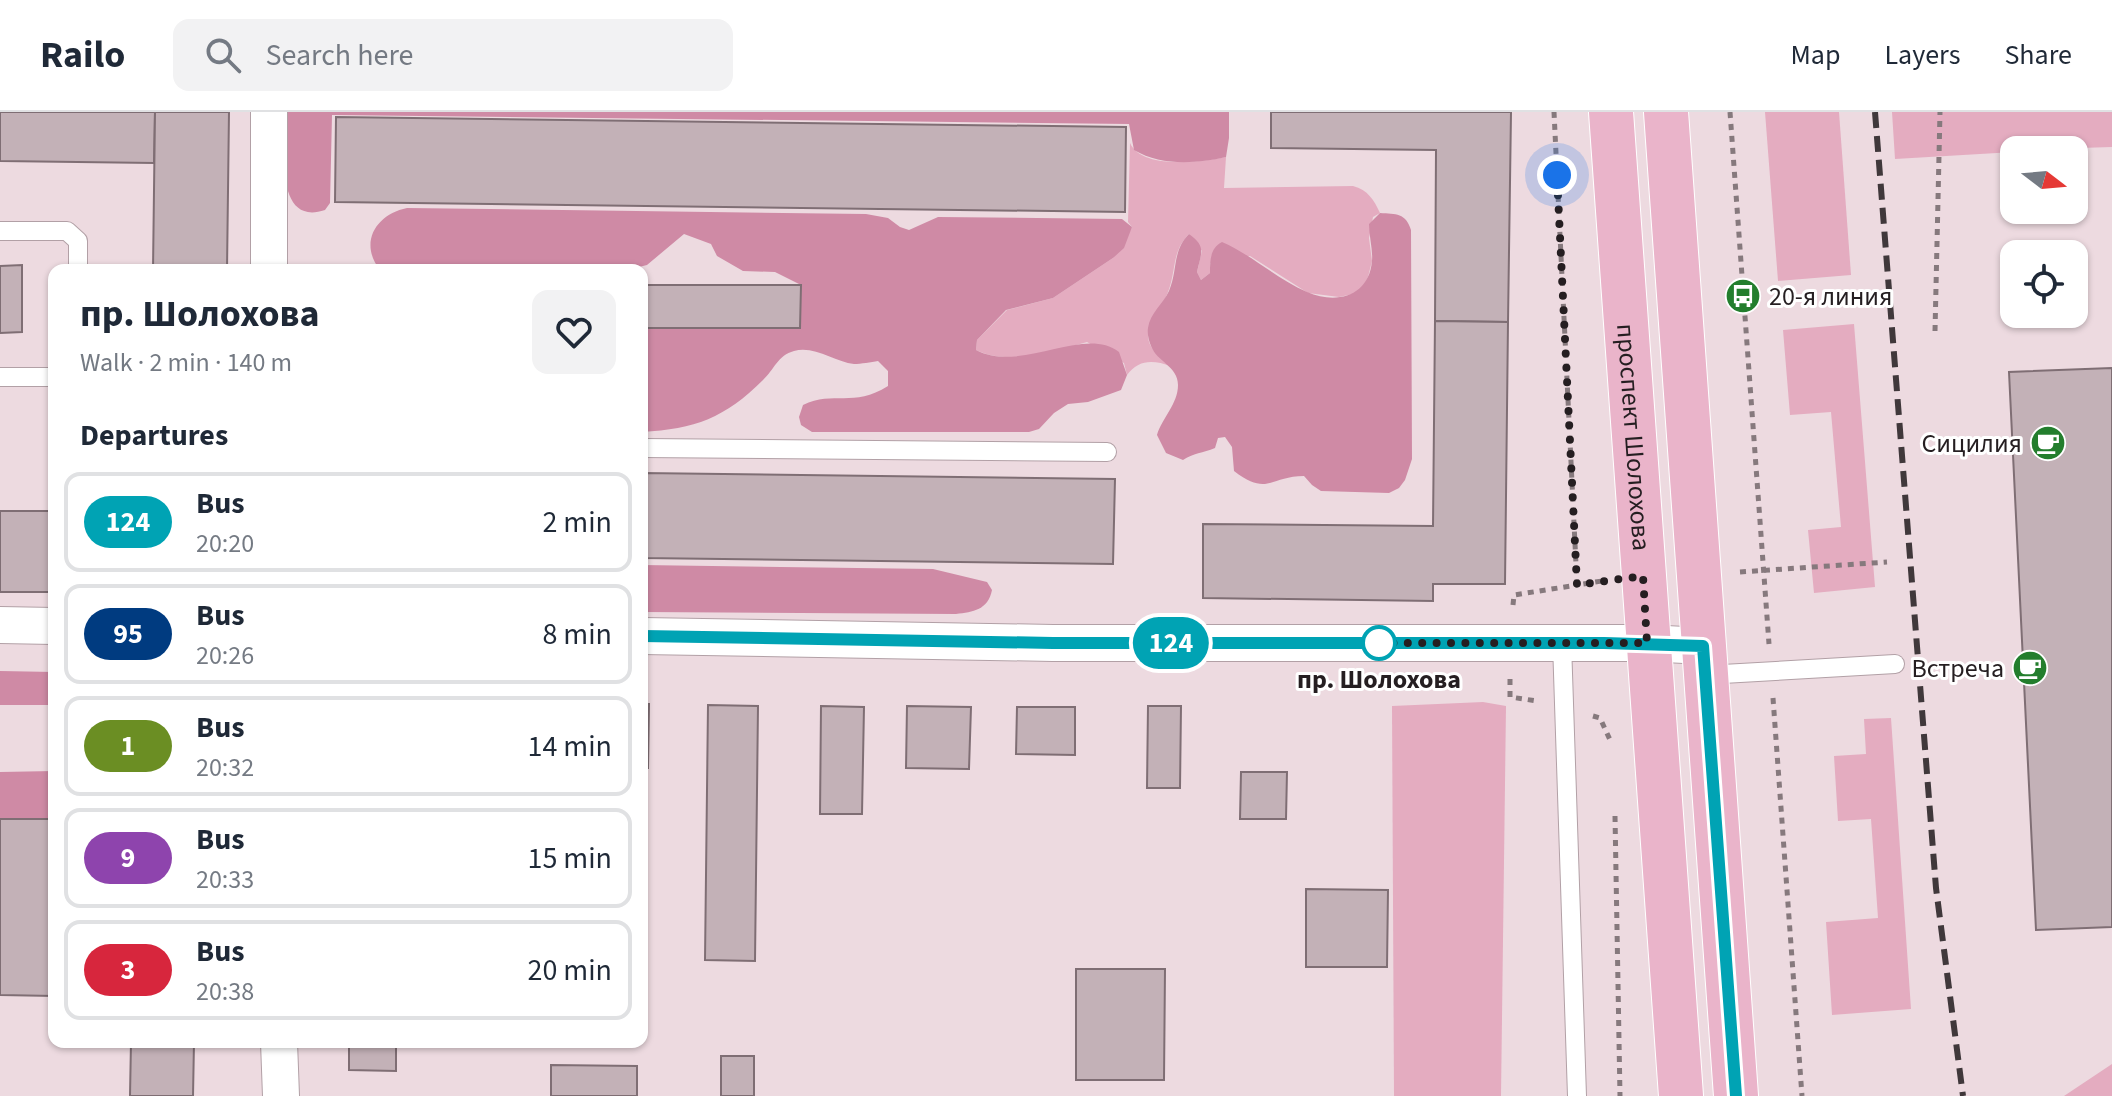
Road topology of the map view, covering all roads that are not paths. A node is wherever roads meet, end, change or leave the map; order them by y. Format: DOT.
graph roads {
  1 [pos="269,112"];
  2 [pos="1611,112"];
  3 [pos="1666,112"];
  4 [pos="0,231"];
  5 [pos="78,264"];
  6 [pos="269,264"];
  7 [pos="0,377"];
  8 [pos="48,377"];
  9 [pos="648,448"];
  10 [pos="1107,452"];
  11 [pos="0,625"];
  12 [pos="48,626"];
  13 [pos="648,636"];
  14 [pos="1562,643"];
  15 [pos="1647,643"];
  16 [pos="1704,660"];
  17 [pos="1895,664"];
  18 [pos="279,1048"];
  19 [pos="281,1096"];
  20 [pos="1577,1096"];
  21 [pos="1681,1096"];
  22 [pos="1736,1096"];
  1 -- 6 [label="street"];
  2 -- 15 [label="main road, проспект Шолохова"];
  3 -- 16 [label="main road"];
  4 -- 5 [label="lane"];
  7 -- 8 [label="lane"];
  9 -- 10 [label="lane"];
  11 -- 12 [label="street"];
  13 -- 14 [label="street"];
  14 -- 15 [label="street"];
  14 -- 20 [label="lane"];
  15 -- 16 [label="street"];
  15 -- 21 [label="main road, проспект Шолохова"];
  16 -- 17 [label="lane"];
  16 -- 22 [label="main road"];
  18 -- 19 [label="street"];
}
